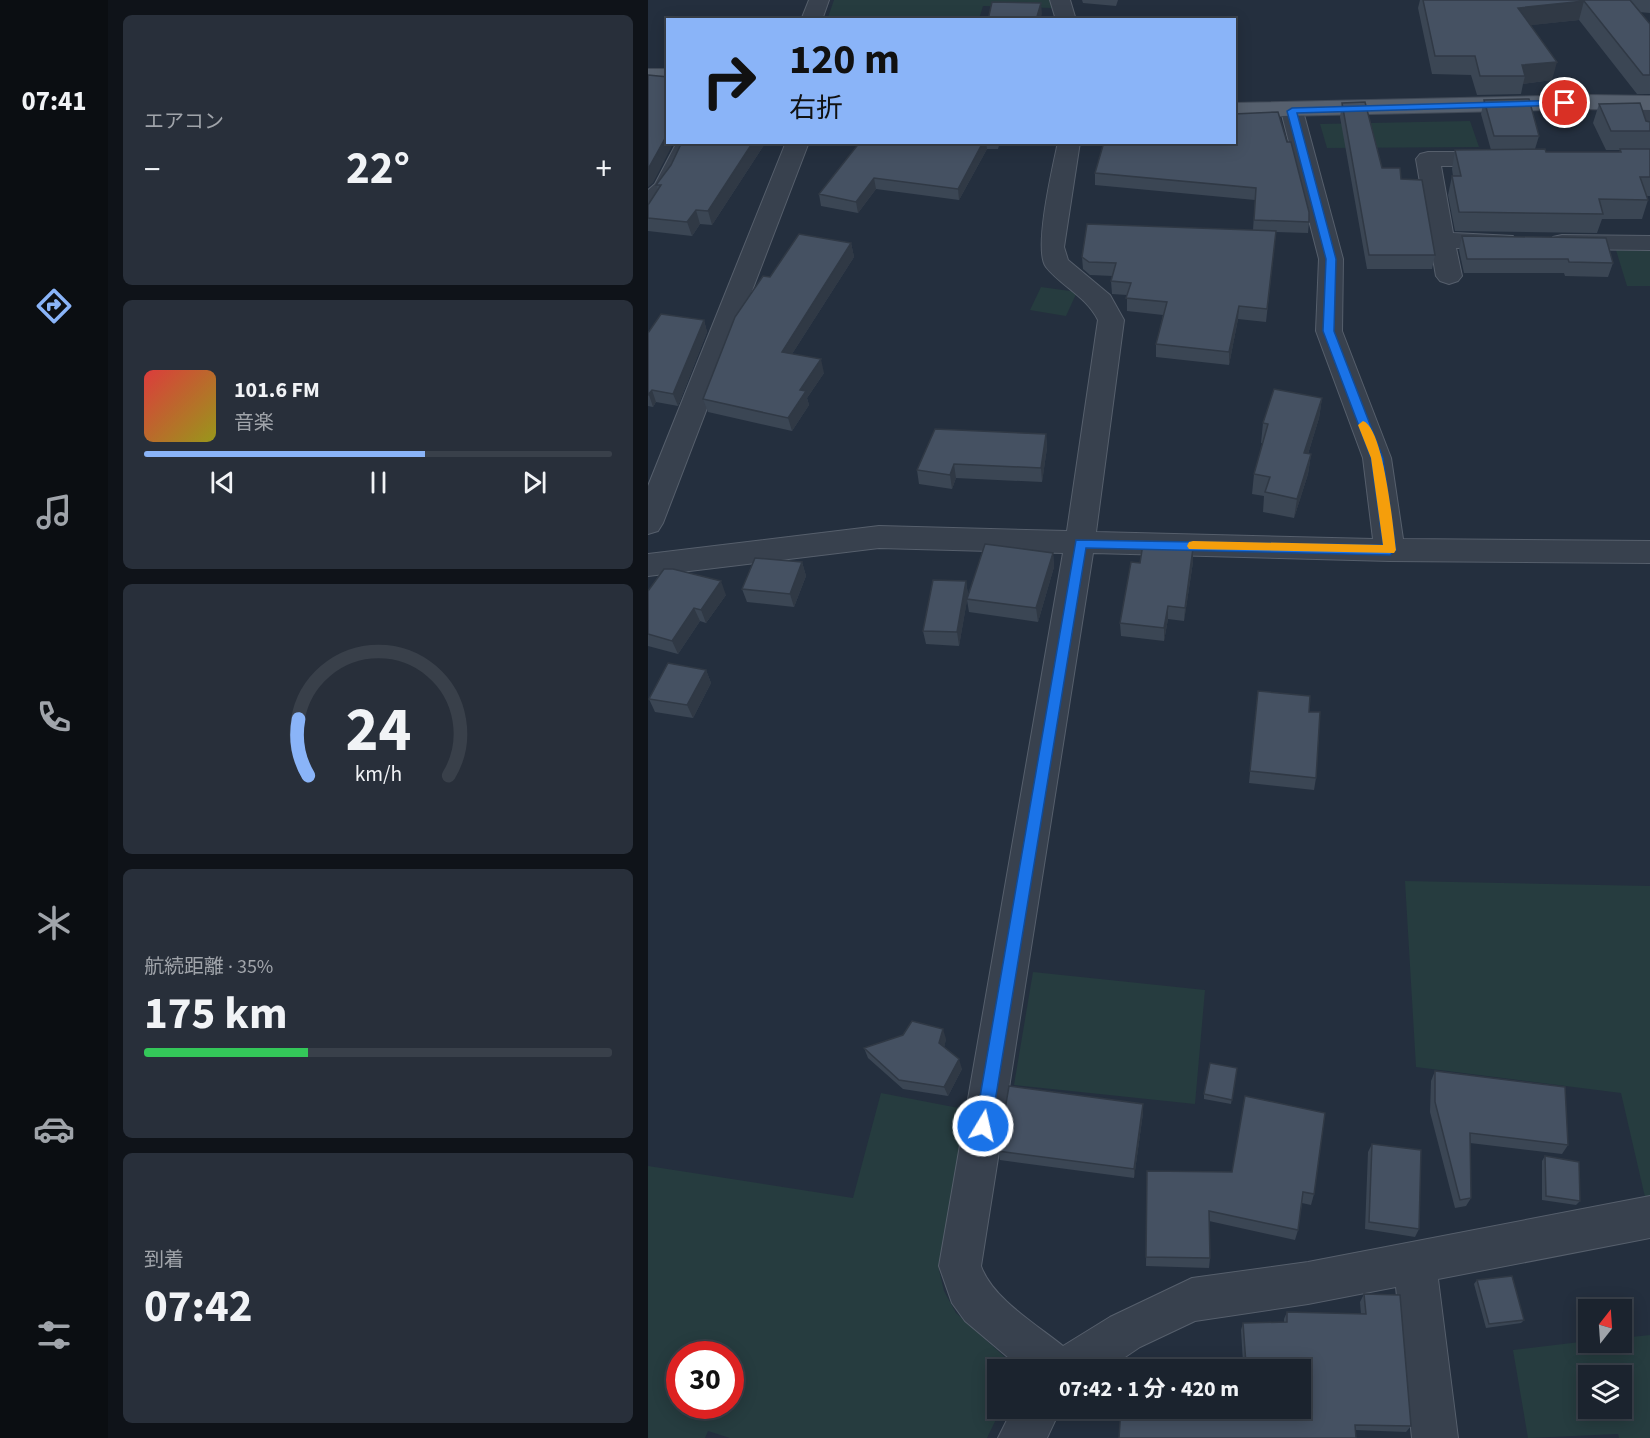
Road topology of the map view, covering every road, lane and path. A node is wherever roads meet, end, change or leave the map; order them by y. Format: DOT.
graph roads {
  1 [pos="819,0"];
  2 [pos="1060,0"];
  3 [pos="812,18"];
  4 [pos="1065,18"];
  5 [pos="648,75"];
  6 [pos="666,76"];
  7 [pos="1645,103"];
  8 [pos="1236,110"];
  9 [pos="1292,111"];
  10 [pos="1650,134"];
  11 [pos="685,144"];
  12 [pos="797,144"];
  13 [pos="1069,144"];
  14 [pos="1522,159"];
  15 [pos="648,199"];
  16 [pos="1442,240"];
  17 [pos="1650,243"];
  18 [pos="1449,276"];
  19 [pos="648,523"];
  20 [pos="1080,543"];
  21 [pos="1390,550"];
  22 [pos="1650,552"];
  23 [pos="648,565"];
  24 [pos="1650,1217"];
  25 [pos="1415,1261"];
  26 [pos="1045,1359"];
  27 [pos="1082,1359"];
  28 [pos="1032,1419"];
  29 [pos="1021,1438"];
  30 [pos="1435,1438"];
  1 -- 3 [label="street"];
  2 -- 4 [label="street"];
  5 -- 6 [label="main road"];
  7 -- 9 [label="main road"];
  7 -- 10 [label="street"];
  8 -- 9 [label="main road"];
  9 -- 21 [label="street"];
  11 -- 15 [label="lane"];
  12 -- 19 [label="street"];
  13 -- 20 [label="street"];
  14 -- 16 [label="street"];
  16 -- 17 [label="street"];
  16 -- 18 [label="street"];
  20 -- 21 [label="street"];
  20 -- 23 [label="street"];
  20 -- 26 [label="street"];
  21 -- 22 [label="street"];
  24 -- 25 [label="street"];
  25 -- 27 [label="street"];
  25 -- 30 [label="street"];
  28 -- 29 [label="street"];
}
